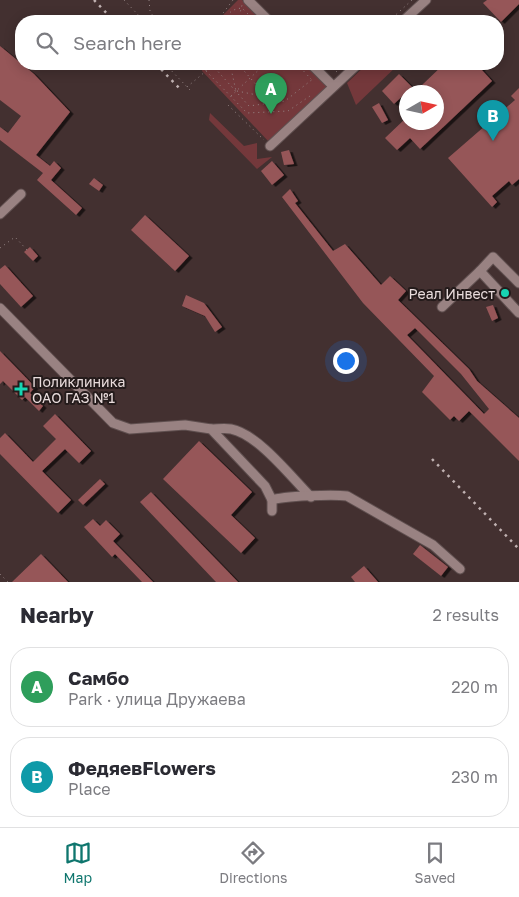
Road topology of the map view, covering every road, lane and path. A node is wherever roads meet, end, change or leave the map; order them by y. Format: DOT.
graph roads {
  1 [pos="124,0"];
  2 [pos="149,0"];
  3 [pos="233,0"];
  4 [pos="241,0"];
  5 [pos="248,0"];
  6 [pos="412,0"];
  7 [pos="426,0"];
  8 [pos="242,8"];
  9 [pos="138,15"];
  10 [pos="152,15"];
  11 [pos="222,15"];
  12 [pos="227,15"];
  13 [pos="240,15"];
  14 [pos="249,15"];
  15 [pos="263,15"];
  16 [pos="396,15"];
  17 [pos="410,15"];
  18 [pos="171,70"];
  19 [pos="217,70"];
  20 [pos="231,70"];
  21 [pos="243,70"];
  22 [pos="259,70"];
  23 [pos="303,70"];
  24 [pos="317,70"];
  25 [pos="351,70"];
  26 [pos="206,71"];
  27 [pos="321,74"];
  28 [pos="250,78"];
  29 [pos="312,79"];
  30 [pos="333,86"];
  31 [pos="187,87"];
  32 [pos="190,90"];
  33 [pos="236,91"];
  34 [pos="315,93"];
  35 [pos="230,96"];
  36 [pos="268,98"];
  37 [pos="285,101"];
  38 [pos="236,102"];
  39 [pos="228,105"];
  40 [pos="231,108"];
  41 [pos="270,146"];
  42 [pos="21,194"];
  43 [pos="0,214"];
  44 [pos="0,248"];
  45 [pos="27,250"];
  46 [pos="480,271"];
  47 [pos="519,283"];
  48 [pos="442,307"];
  49 [pos="0,308"];
  50 [pos="519,313"];
  51 [pos="211,429"];
  52 [pos="311,497"];
  53 [pos="272,500"];
  54 [pos="272,511"];
  55 [pos="460,569"];
  56 [pos="0,574"];
  57 [pos="8,582"];
  1 -- 9 [label="path"];
  2 -- 10 [label="path"];
  3 -- 11 [label="path"];
  4 -- 8 [label="path"];
  5 -- 15 [label="street"];
  6 -- 16 [label="path"];
  7 -- 17 [label="street"];
  8 -- 12 [label="path"];
  8 -- 13 [label="path"];
  8 -- 14 [label="path"];
  18 -- 31 [label="path"];
  19 -- 33 [label="path"];
  20 -- 33 [label="path"];
  21 -- 28 [label="path"];
  22 -- 28 [label="path"];
  23 -- 29 [label="path"];
  24 -- 27 [label="street"];
  25 -- 30 [label="street"];
  26 -- 31 [label="path"];
  26 -- 35 [label="path"];
  27 -- 29 [label="path"];
  27 -- 30 [label="street"];
  28 -- 33 [label="path"];
  28 -- 36 [label="path"];
  29 -- 37 [label="path"];
  30 -- 41 [label="street"];
  31 -- 32 [label="path"];
  33 -- 35 [label="path"];
  33 -- 36 [label="path"];
  33 -- 37 [label="path"];
  34 -- 38 [label="path"];
  35 -- 38 [label="path"];
  36 -- 37 [label="path"];
  38 -- 40 [label="path"];
  39 -- 40 [label="path"];
  40 -- 41 [label="path"];
  42 -- 43 [label="street"];
  44 -- 45 [label="path"];
  46 -- 47 [label="street"];
  46 -- 48 [label="street"];
  46 -- 50 [label="street"];
  49 -- 51 [label="street"];
  51 -- 52 [label="street"];
  51 -- 53 [label="street"];
  52 -- 53 [label="street"];
  52 -- 55 [label="street"];
  53 -- 54 [label="street"];
  56 -- 57 [label="path"];
}
